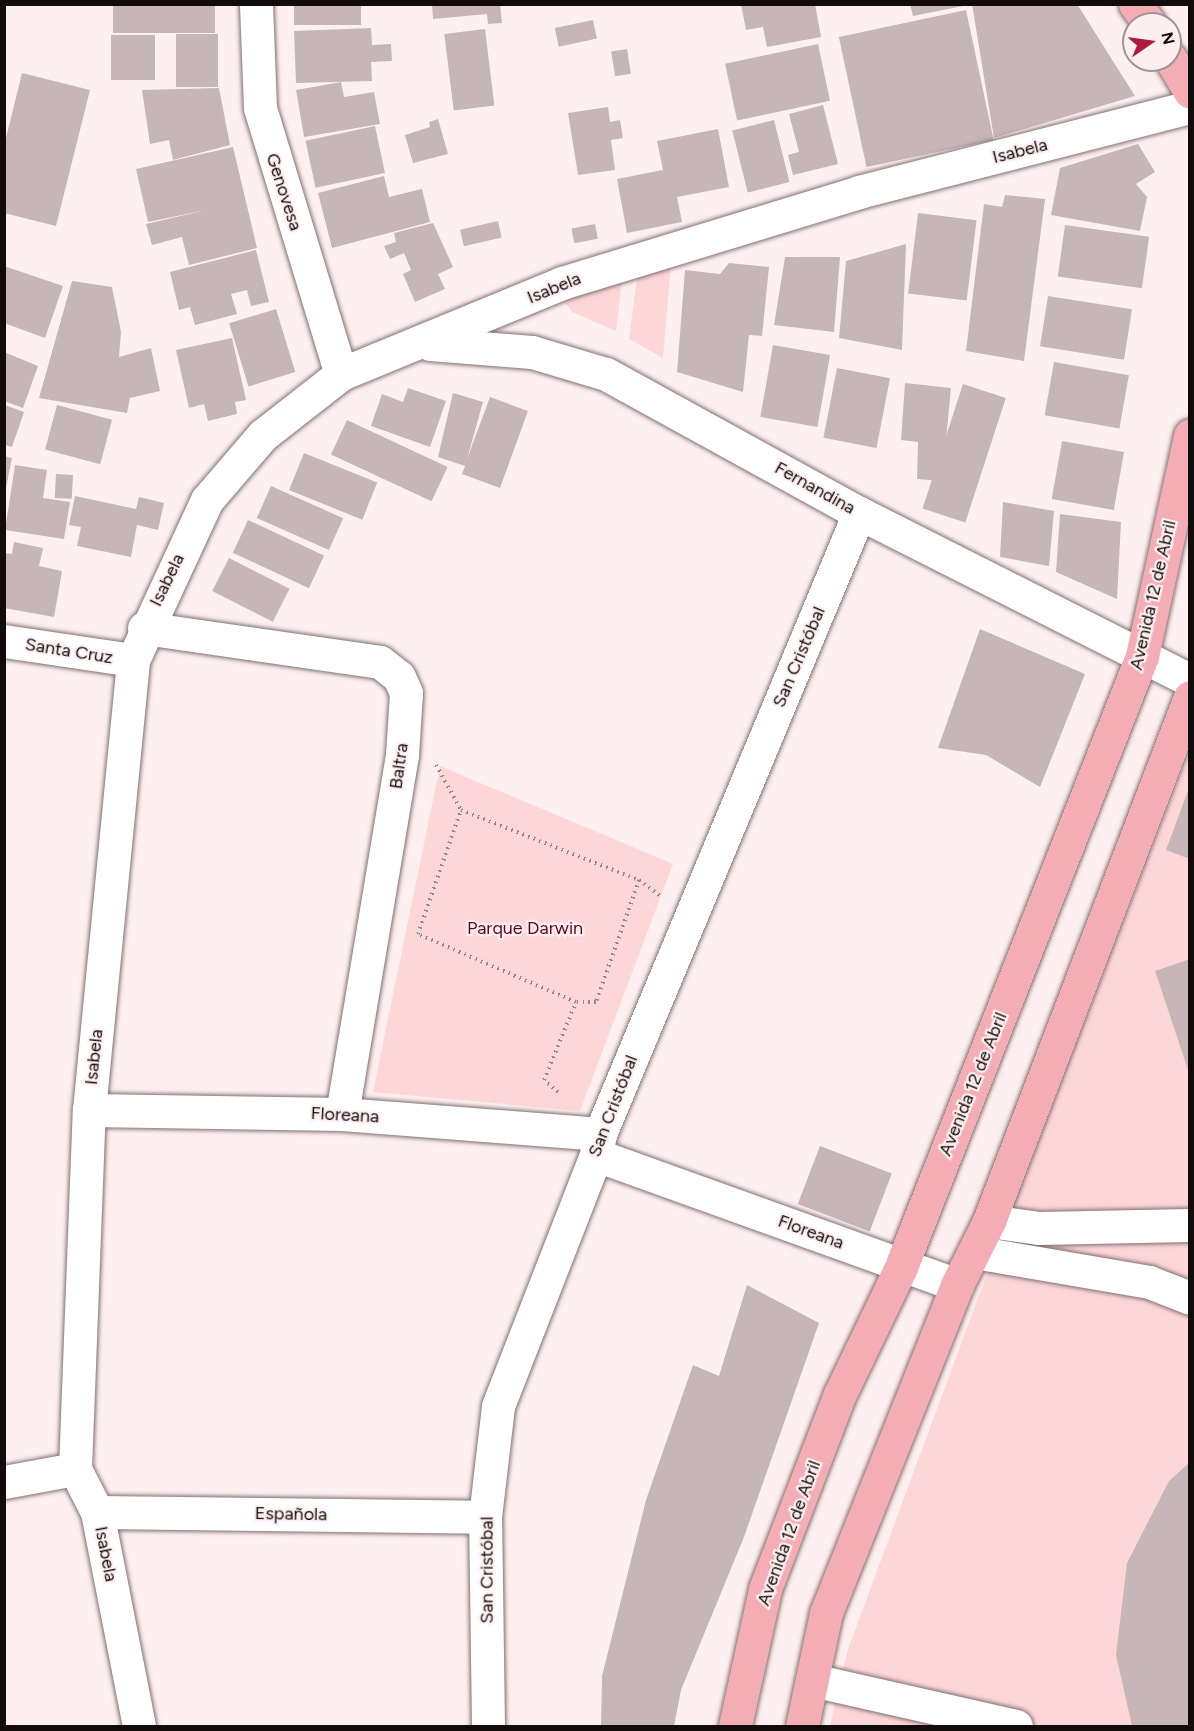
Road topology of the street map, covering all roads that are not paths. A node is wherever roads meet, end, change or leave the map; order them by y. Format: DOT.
graph roads {
  1 [pos="256,4"];
  2 [pos="1178,72"];
  3 [pos="1190,91"];
  4 [pos="1190,107"];
  5 [pos="426,344"];
  6 [pos="341,375"];
  7 [pos="1190,435"];
  8 [pos="860,513"];
  9 [pos="144,628"];
  10 [pos="4,641"];
  11 [pos="1142,656"];
  12 [pos="133,660"];
  13 [pos="1190,680"];
  14 [pos="1190,697"];
  15 [pos="89,1110"];
  16 [pos="342,1114"];
  17 [pos="590,1140"];
  18 [pos="989,1221"];
  19 [pos="1190,1226"];
  20 [pos="974,1252"];
  21 [pos="901,1268"];
  22 [pos="957,1285"];
  23 [pos="1190,1298"];
  24 [pos="75,1469"];
  25 [pos="4,1482"];
  26 [pos="97,1512"];
  27 [pos="485,1517"];
  28 [pos="812,1680"];
  29 [pos="139,1726"];
  30 [pos="488,1726"];
  31 [pos="735,1726"];
  32 [pos="802,1726"];
  33 [pos="1016,1726"];
  1 -- 6 [label="street, Genovesa"];
  2 -- 3 [label="main road"];
  4 -- 5 [label="street, Isabela"];
  5 -- 6 [label="street, Isabela"];
  5 -- 8 [label="street, Fernandina"];
  6 -- 9 [label="street, Isabela"];
  7 -- 11 [label="main road, Avenida 12 de Abril"];
  8 -- 11 [label="street, Fernandina"];
  8 -- 17 [label="street, San Cristóbal"];
  9 -- 12 [label="street, Isabela"];
  9 -- 16 [label="street, Baltra"];
  10 -- 12 [label="street, Santa Cruz"];
  11 -- 13 [label="street, Fernandina"];
  11 -- 21 [label="main road, Avenida 12 de Abril"];
  12 -- 15 [label="street, Isabela"];
  14 -- 18 [label="main road"];
  15 -- 16 [label="street, Floreana"];
  15 -- 24 [label="street, Isabela"];
  16 -- 17 [label="street, Floreana"];
  17 -- 21 [label="street, Floreana"];
  17 -- 27 [label="street, San Cristóbal"];
  18 -- 19 [label="street"];
  18 -- 20 [label="main road"];
  20 -- 22 [label="main road"];
  20 -- 23 [label="street"];
  21 -- 22 [label="street, Floreana"];
  21 -- 31 [label="main road, Avenida 12 de Abril"];
  22 -- 28 [label="main road"];
  24 -- 25 [label="street"];
  24 -- 26 [label="street, Isabela"];
  26 -- 27 [label="street, Española"];
  26 -- 29 [label="street, Isabela"];
  27 -- 30 [label="street, San Cristóbal"];
  28 -- 32 [label="main road"];
  28 -- 33 [label="street"];
}
